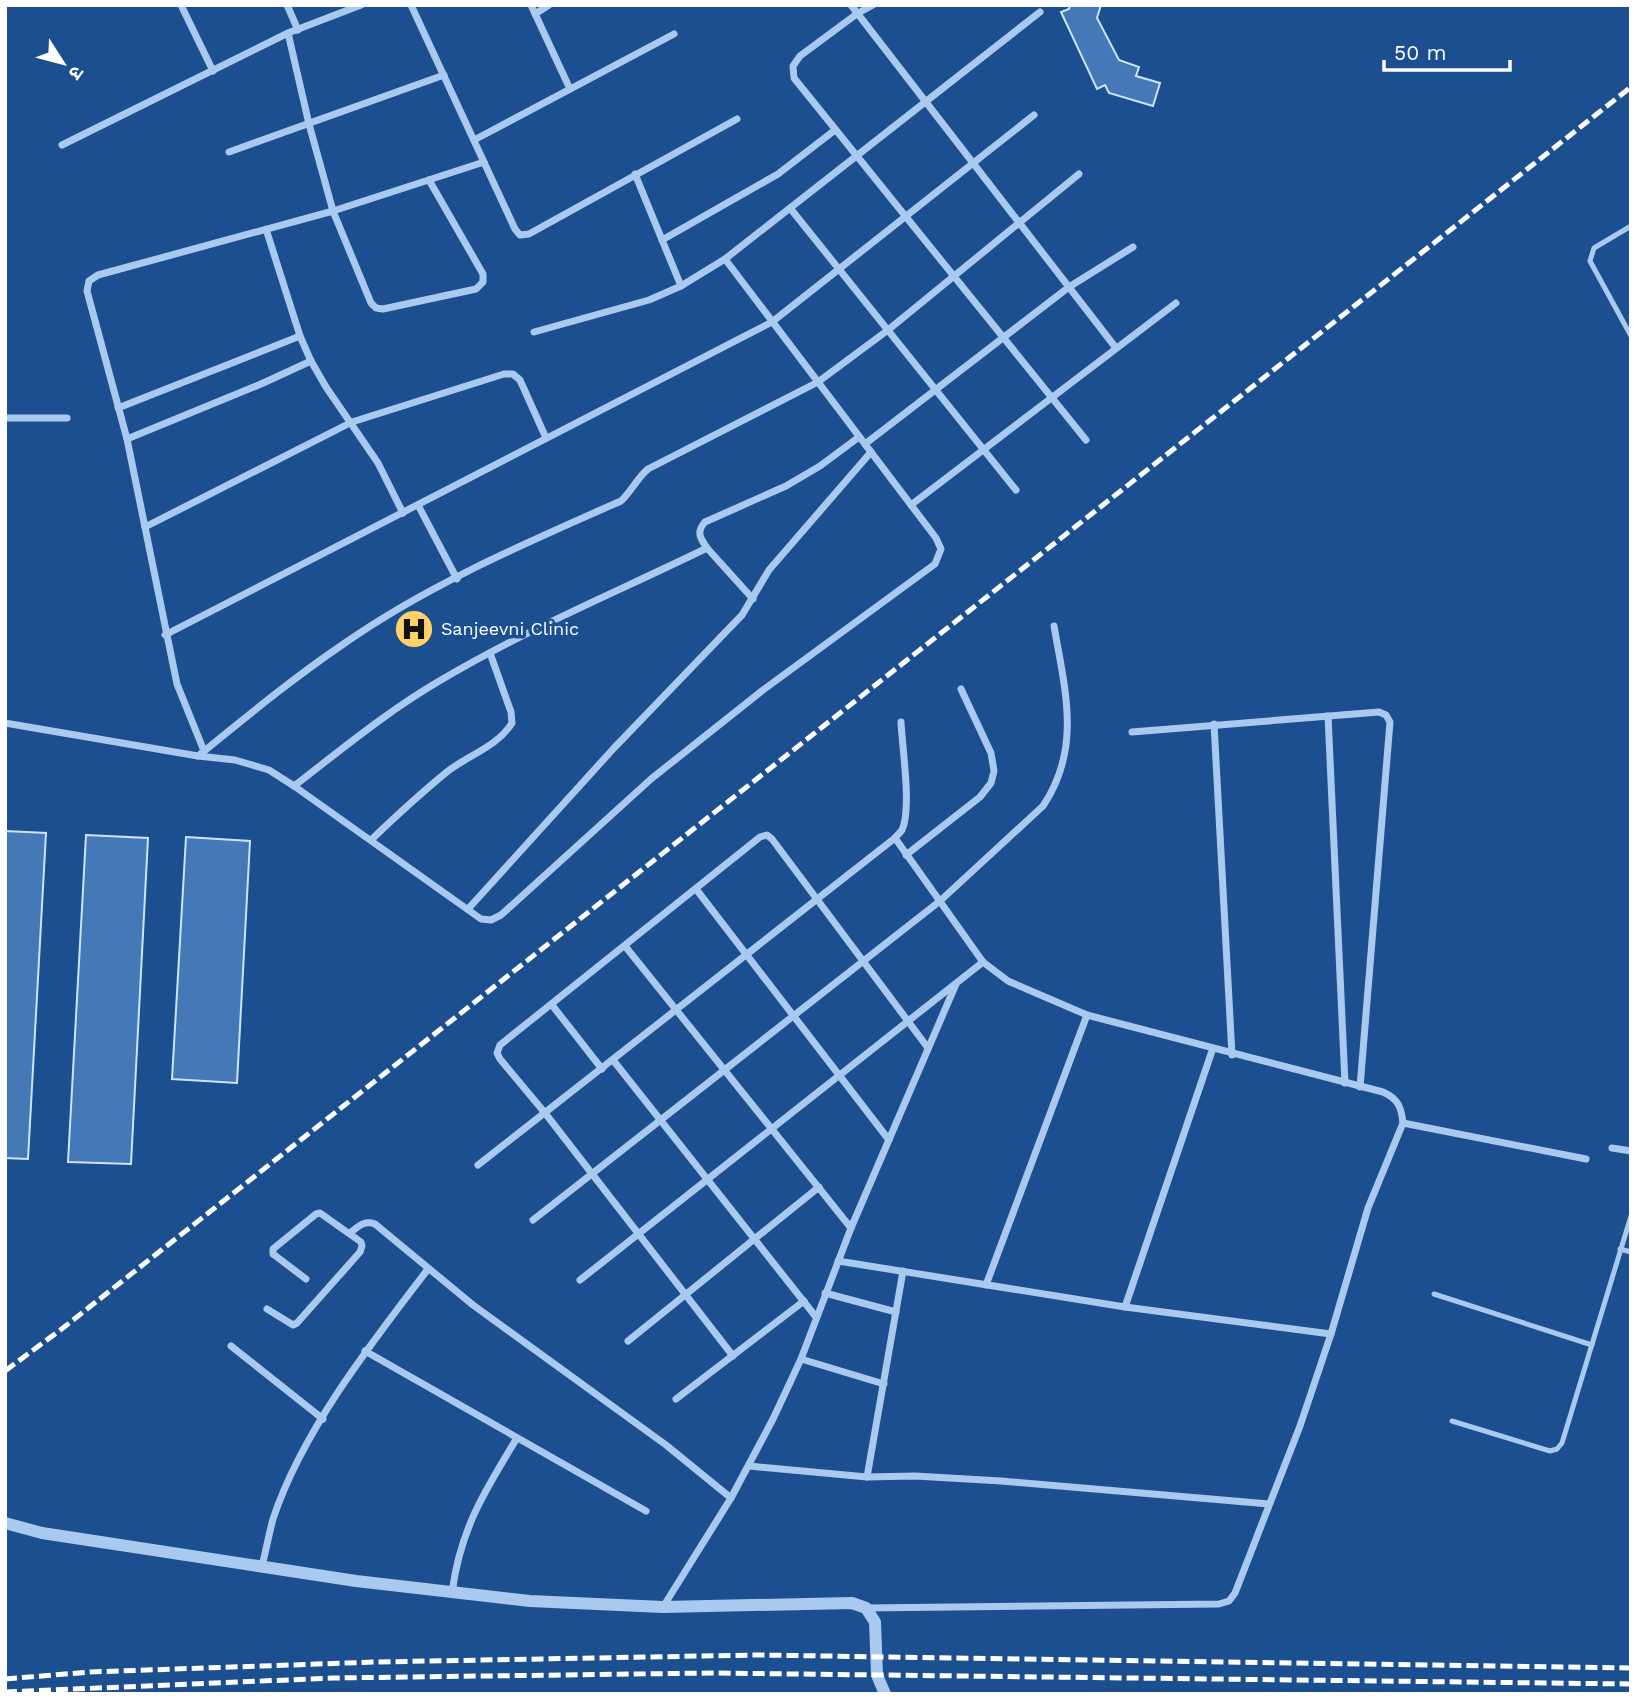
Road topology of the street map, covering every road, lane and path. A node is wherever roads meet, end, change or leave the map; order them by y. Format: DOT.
graph roads {
  1 [pos="181,5"];
  2 [pos="287,5"];
  3 [pos="361,5"];
  4 [pos="411,5"];
  5 [pos="531,5"];
  6 [pos="549,5"];
  7 [pos="851,5"];
  8 [pos="873,5"];
  9 [pos="1040,12"];
  10 [pos="858,13"];
  11 [pos="535,14"];
  12 [pos="298,30"];
  13 [pos="288,33"];
  14 [pos="674,34"];
  15 [pos="213,71"];
  16 [pos="444,75"];
  17 [pos="570,89"];
  18 [pos="925,102"];
  19 [pos="1034,115"];
  20 [pos="737,119"];
  21 [pos="309,124"];
  22 [pos="835,130"];
  23 [pos="474,140"];
  24 [pos="62,145"];
  25 [pos="229,152"];
  26 [pos="857,155"];
  27 [pos="484,162"];
  28 [pos="973,163"];
  29 [pos="635,174"];
  30 [pos="1079,174"];
  31 [pos="429,180"];
  32 [pos="790,208"];
  33 [pos="333,211"];
  34 [pos="906,216"];
  35 [pos="1020,222"];
  36 [pos="1631,226"];
  37 [pos="267,229"];
  38 [pos="662,240"];
  39 [pos="1133,247"];
  40 [pos="725,259"];
  41 [pos="839,269"];
  42 [pos="954,276"];
  43 [pos="681,286"];
  44 [pos="1069,287"];
  45 [pos="1176,303"];
  46 [pos="772,322"];
  47 [pos="888,330"];
  48 [pos="534,332"];
  49 [pos="300,336"];
  50 [pos="1631,336"];
  51 [pos="1003,337"];
  52 [pos="1115,348"];
  53 [pos="311,361"];
  54 [pos="818,382"];
  55 [pos="935,389"];
  56 [pos="1051,397"];
  57 [pos="118,408"];
  58 [pos="5,418"];
  59 [pos="67,418"];
  60 [pos="352,422"];
  61 [pos="859,437"];
  62 [pos="546,438"];
  63 [pos="127,439"];
  64 [pos="1086,440"];
  65 [pos="865,444"];
  66 [pos="983,449"];
  67 [pos="871,452"];
  68 [pos="1016,490"];
  69 [pos="418,505"];
  70 [pos="911,505"];
  71 [pos="403,513"];
  72 [pos="145,527"];
  73 [pos="707,548"];
  74 [pos="457,579"];
  75 [pos="753,599"];
  76 [pos="1054,626"];
  77 [pos="165,635"];
  78 [pos="489,653"];
  79 [pos="961,689"];
  80 [pos="1328,716"];
  81 [pos="901,722"];
  82 [pos="5,723"];
  83 [pos="1214,724"];
  84 [pos="1132,732"];
  85 [pos="201,753"];
  86 [pos="294,786"];
  87 [pos="895,838"];
  88 [pos="371,840"];
  89 [pos="906,855"];
  90 [pos="696,889"];
  91 [pos="817,900"];
  92 [pos="940,901"];
  93 [pos="468,909"];
  94 [pos="625,946"];
  95 [pos="747,955"];
  96 [pos="863,961"];
  97 [pos="983,962"];
  98 [pos="956,984"];
  99 [pos="552,1005"];
  100 [pos="677,1009"];
  101 [pos="794,1016"];
  102 [pos="1087,1016"];
  103 [pos="908,1021"];
  104 [pos="928,1048"];
  105 [pos="1213,1048"];
  106 [pos="1232,1055"];
  107 [pos="613,1060"];
  108 [pos="602,1069"];
  109 [pos="725,1069"];
  110 [pos="839,1075"];
  111 [pos="1345,1083"];
  112 [pos="1360,1087"];
  113 [pos="545,1113"];
  114 [pos="660,1120"];
  115 [pos="1403,1123"];
  116 [pos="772,1128"];
  117 [pos="889,1140"];
  118 [pos="1612,1148"];
  119 [pos="1631,1151"];
  120 [pos="1586,1159"];
  121 [pos="478,1165"];
  122 [pos="592,1174"];
  123 [pos="707,1179"];
  124 [pos="819,1187"];
  125 [pos="1631,1216"];
  126 [pos="533,1220"];
  127 [pos="851,1228"];
  128 [pos="350,1233"];
  129 [pos="638,1234"];
  130 [pos="755,1239"];
  131 [pos="1620,1249"];
  132 [pos="1631,1252"];
  133 [pos="838,1261"];
  134 [pos="428,1269"];
  135 [pos="903,1271"];
  136 [pos="306,1279"];
  137 [pos="580,1280"];
  138 [pos="986,1284"];
  139 [pos="825,1293"];
  140 [pos="1434,1294"];
  141 [pos="686,1295"];
  142 [pos="804,1301"];
  143 [pos="1125,1307"];
  144 [pos="267,1309"];
  145 [pos="896,1312"];
  146 [pos="816,1317"];
  147 [pos="1331,1334"];
  148 [pos="628,1341"];
  149 [pos="1592,1345"];
  150 [pos="231,1346"];
  151 [pos="365,1352"];
  152 [pos="733,1356"];
  153 [pos="801,1359"];
  154 [pos="884,1384"];
  155 [pos="676,1399"];
  156 [pos="323,1419"];
  157 [pos="1452,1421"];
  158 [pos="517,1438"];
  159 [pos="749,1466"];
  160 [pos="867,1477"];
  161 [pos="731,1498"];
  162 [pos="1269,1504"];
  163 [pos="646,1511"];
  164 [pos="5,1523"];
  165 [pos="262,1566"];
  166 [pos="452,1593"];
  167 [pos="663,1606"];
  168 [pos="866,1608"];
  169 [pos="885,1694"];
  1 -- 15 [label="street"];
  2 -- 12 [label="street"];
  3 -- 12 [label="street"];
  4 -- 16 [label="street"];
  5 -- 11 [label="street"];
  6 -- 11 [label="street"];
  7 -- 10 [label="street"];
  8 -- 10 [label="street"];
  9 -- 18 [label="street"];
  10 -- 18 [label="street"];
  10 -- 22 [label="street"];
  11 -- 17 [label="street"];
  12 -- 13 [label="street"];
  13 -- 15 [label="street"];
  13 -- 21 [label="street"];
  14 -- 17 [label="street"];
  15 -- 24 [label="street"];
  16 -- 21 [label="street"];
  16 -- 23 [label="street"];
  17 -- 23 [label="street"];
  18 -- 26 [label="street"];
  18 -- 28 [label="street"];
  19 -- 28 [label="street"];
  20 -- 29 [label="street"];
  21 -- 25 [label="street"];
  21 -- 33 [label="street"];
  22 -- 26 [label="street"];
  22 -- 38 [label="street"];
  23 -- 27 [label="street"];
  26 -- 32 [label="street"];
  26 -- 34 [label="street"];
  27 -- 29 [label="street"];
  27 -- 31 [label="street"];
  28 -- 34 [label="street"];
  28 -- 35 [label="street"];
  29 -- 38 [label="street"];
  30 -- 35 [label="street"];
  31 -- 33 [label="street"];
  31 -- 33 [label="street"];
  32 -- 40 [label="street"];
  32 -- 41 [label="street"];
  33 -- 37 [label="street"];
  34 -- 41 [label="street"];
  34 -- 42 [label="street"];
  35 -- 42 [label="street"];
  35 -- 44 [label="street"];
  36 -- 50 [label="lane"];
  37 -- 49 [label="street"];
  37 -- 57 [label="street"];
  38 -- 43 [label="street"];
  39 -- 44 [label="street"];
  40 -- 43 [label="street"];
  40 -- 46 [label="street"];
  41 -- 46 [label="street"];
  41 -- 47 [label="street"];
  42 -- 47 [label="street"];
  42 -- 51 [label="street"];
  43 -- 48 [label="street"];
  44 -- 51 [label="street"];
  44 -- 52 [label="street"];
  45 -- 52 [label="street"];
  46 -- 54 [label="street"];
  46 -- 62 [label="street"];
  47 -- 54 [label="street"];
  47 -- 55 [label="street"];
  49 -- 53 [label="street"];
  49 -- 57 [label="street"];
  51 -- 55 [label="street"];
  51 -- 56 [label="street"];
  52 -- 56 [label="street"];
  53 -- 60 [label="street"];
  53 -- 63 [label="street"];
  54 -- 61 [label="street"];
  54 -- 74 [label="street"];
  55 -- 65 [label="street"];
  55 -- 66 [label="street"];
  56 -- 64 [label="street"];
  56 -- 66 [label="street"];
  57 -- 63 [label="street"];
  58 -- 59 [label="street"];
  60 -- 62 [label="street"];
  60 -- 71 [label="street"];
  60 -- 72 [label="street"];
  61 -- 65 [label="street"];
  61 -- 73 [label="street"];
  62 -- 69 [label="street"];
  63 -- 72 [label="street"];
  65 -- 67 [label="street"];
  66 -- 68 [label="street"];
  66 -- 70 [label="street"];
  67 -- 70 [label="street"];
  67 -- 75 [label="street"];
  69 -- 71 [label="street"];
  69 -- 74 [label="street"];
  70 -- 93 [label="street"];
  71 -- 77 [label="street"];
  72 -- 77 [label="street"];
  73 -- 75 [label="street"];
  73 -- 78 [label="street"];
  74 -- 85 [label="street"];
  75 -- 93 [label="street"];
  76 -- 92 [label="street"];
  77 -- 85 [label="street"];
  78 -- 86 [label="street"];
  78 -- 88 [label="street"];
  79 -- 89 [label="street"];
  80 -- 83 [label="street"];
  80 -- 111 [label="street"];
  80 -- 112 [label="street"];
  81 -- 87 [label="street"];
  82 -- 85 [label="street"];
  83 -- 84 [label="street"];
  83 -- 106 [label="street"];
  85 -- 86 [label="street"];
  86 -- 88 [label="street"];
  87 -- 89 [label="street"];
  87 -- 91 [label="street"];
  88 -- 93 [label="street"];
  89 -- 92 [label="street"];
  90 -- 91 [label="street"];
  90 -- 94 [label="street"];
  90 -- 95 [label="street"];
  91 -- 95 [label="street"];
  91 -- 96 [label="street"];
  92 -- 96 [label="street"];
  92 -- 97 [label="street"];
  94 -- 99 [label="street"];
  94 -- 100 [label="street"];
  95 -- 100 [label="street"];
  95 -- 101 [label="street"];
  96 -- 101 [label="street"];
  96 -- 103 [label="street"];
  97 -- 98 [label="street"];
  97 -- 102 [label="street"];
  98 -- 103 [label="street"];
  98 -- 104 [label="street"];
  99 -- 108 [label="street"];
  99 -- 113 [label="street"];
  100 -- 107 [label="street"];
  100 -- 109 [label="street"];
  101 -- 109 [label="street"];
  101 -- 110 [label="street"];
  102 -- 105 [label="street"];
  102 -- 138 [label="street"];
  103 -- 104 [label="street"];
  103 -- 110 [label="street"];
  104 -- 117 [label="street"];
  105 -- 106 [label="street"];
  105 -- 143 [label="street"];
  106 -- 111 [label="street"];
  107 -- 108 [label="street"];
  107 -- 114 [label="street"];
  108 -- 113 [label="street"];
  109 -- 114 [label="street"];
  109 -- 116 [label="street"];
  110 -- 116 [label="street"];
  110 -- 117 [label="street"];
  111 -- 112 [label="street"];
  112 -- 115 [label="street"];
  113 -- 121 [label="street"];
  113 -- 122 [label="street"];
  114 -- 122 [label="street"];
  114 -- 123 [label="street"];
  115 -- 120 [label="street"];
  115 -- 147 [label="street"];
  116 -- 123 [label="street"];
  116 -- 124 [label="street"];
  117 -- 127 [label="street"];
  118 -- 119 [label="street"];
  122 -- 126 [label="street"];
  122 -- 129 [label="street"];
  123 -- 129 [label="street"];
  123 -- 130 [label="street"];
  124 -- 127 [label="street"];
  124 -- 130 [label="street"];
  125 -- 131 [label="lane"];
  127 -- 133 [label="street"];
  128 -- 134 [label="street"];
  128 -- 136 [label="street"];
  128 -- 144 [label="street"];
  129 -- 137 [label="street"];
  129 -- 141 [label="street"];
  130 -- 141 [label="street"];
  130 -- 142 [label="street"];
  131 -- 132 [label="lane"];
  131 -- 149 [label="lane"];
  133 -- 135 [label="street"];
  133 -- 139 [label="street"];
  134 -- 151 [label="street"];
  134 -- 161 [label="street"];
  135 -- 138 [label="street"];
  135 -- 145 [label="street"];
  138 -- 143 [label="street"];
  139 -- 145 [label="street"];
  139 -- 146 [label="street"];
  140 -- 149 [label="lane"];
  141 -- 148 [label="street"];
  141 -- 152 [label="street"];
  142 -- 146 [label="street"];
  142 -- 152 [label="street"];
  143 -- 147 [label="street"];
  145 -- 154 [label="street"];
  146 -- 153 [label="street"];
  147 -- 162 [label="street"];
  149 -- 157 [label="lane"];
  150 -- 156 [label="street"];
  151 -- 156 [label="street"];
  151 -- 158 [label="street"];
  152 -- 155 [label="street"];
  153 -- 154 [label="street"];
  153 -- 159 [label="street"];
  154 -- 160 [label="street"];
  156 -- 165 [label="street"];
  158 -- 163 [label="street"];
  158 -- 166 [label="street"];
  159 -- 160 [label="street"];
  159 -- 161 [label="street"];
  160 -- 162 [label="street"];
  161 -- 167 [label="street"];
  162 -- 168 [label="street"];
  164 -- 165 [label="street"];
  165 -- 166 [label="street"];
  166 -- 167 [label="street"];
  167 -- 168 [label="street"];
  168 -- 169 [label="street"];
}
